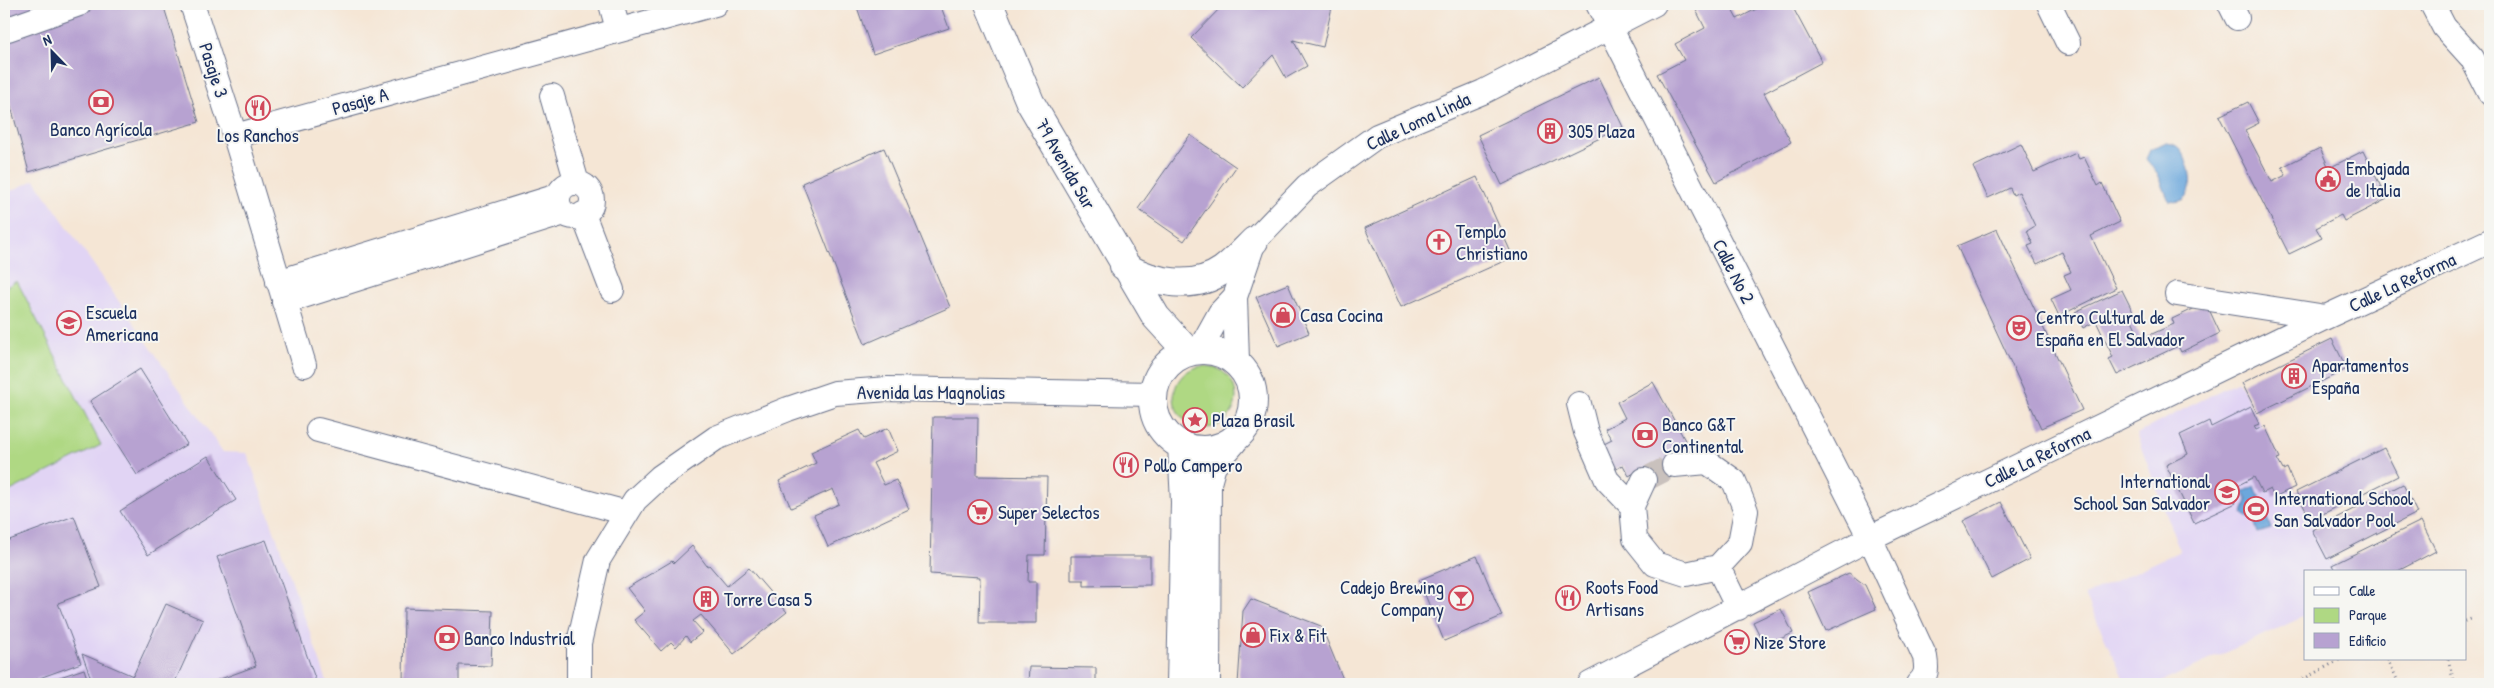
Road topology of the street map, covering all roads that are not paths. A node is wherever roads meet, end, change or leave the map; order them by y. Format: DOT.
graph roads {
  1 [pos="79,4"];
  2 [pos="192,4"];
  3 [pos="611,4"];
  4 [pos="715,4"];
  5 [pos="989,4"];
  6 [pos="1598,4"];
  7 [pos="1654,4"];
  8 [pos="2050,4"];
  9 [pos="2432,4"];
  10 [pos="1609,26"];
  11 [pos="8,29"];
  12 [pos="618,29"];
  13 [pos="2068,43"];
  14 [pos="2490,93"];
  15 [pos="552,96"];
  16 [pos="236,136"];
  17 [pos="570,202"];
  18 [pos="1254,241"];
  19 [pos="2490,241"];
  20 [pos="1124,266"];
  21 [pos="612,290"];
  22 [pos="281,292"];
  23 [pos="2177,294"];
  24 [pos="1235,297"];
  25 [pos="1156,317"];
  26 [pos="2326,317"];
  27 [pos="1194,350"];
  28 [pos="1237,361"];
  29 [pos="304,365"];
  30 [pos="1156,385"];
  31 [pos="1579,404"];
  32 [pos="318,430"];
  33 [pos="1234,440"];
  34 [pos="1182,445"];
  35 [pos="1674,465"];
  36 [pos="1644,480"];
  37 [pos="1632,506"];
  38 [pos="628,513"];
  39 [pos="1870,538"];
  40 [pos="1718,567"];
  41 [pos="1738,608"];
  42 [pos="579,684"];
  43 [pos="1181,684"];
  44 [pos="1206,684"];
  45 [pos="1590,684"];
  46 [pos="1918,684"];
  1 -- 11 [label="street"];
  2 -- 16 [label="street, Pasaje 3"];
  3 -- 12 [label="street"];
  4 -- 12 [label="street, Pasaje A"];
  5 -- 20 [label="main road, 79 Avenida Sur"];
  6 -- 10 [label="street, Calle No 2"];
  7 -- 10 [label="street, Calle Loma Linda"];
  8 -- 13 [label="street"];
  9 -- 14 [label="street"];
  10 -- 18 [label="street, Calle Loma Linda"];
  10 -- 39 [label="street, Calle No 2"];
  12 -- 16 [label="street, Pasaje A"];
  15 -- 17 [label="street"];
  16 -- 22 [label="street"];
  17 -- 21 [label="street"];
  17 -- 22 [label="street"];
  18 -- 20 [label="main road"];
  18 -- 24 [label="street, Calle Loma Linda"];
  19 -- 26 [label="street, Calle La Reforma"];
  20 -- 25 [label="main road, 79 Avenida Sur"];
  22 -- 29 [label="street"];
  23 -- 26 [label="street"];
  24 -- 27 [label="street, Calle Loma Linda"];
  24 -- 28 [label="street, Calle Loma Linda"];
  25 -- 27 [label="main road, 79 Avenida Sur"];
  25 -- 30 [label="main road, 79 Avenida Sur"];
  26 -- 39 [label="street, Calle La Reforma"];
  27 -- 28 [label="main road"];
  27 -- 30 [label="main road"];
  28 -- 33 [label="main road"];
  30 -- 34 [label="main road"];
  30 -- 38 [label="street, Avenida las Magnolias"];
  31 -- 37 [label="street"];
  32 -- 38 [label="street"];
  33 -- 34 [label="main road"];
  33 -- 44 [label="main road"];
  34 -- 43 [label="main road"];
  35 -- 40 [label="street"];
  36 -- 37 [label="street"];
  37 -- 40 [label="street"];
  38 -- 42 [label="street, Avenida las Magnolias"];
  39 -- 41 [label="street, Calle La Reforma"];
  39 -- 46 [label="street, Calle No 2"];
  40 -- 41 [label="street"];
  41 -- 45 [label="street, Calle La Reforma"];
}
